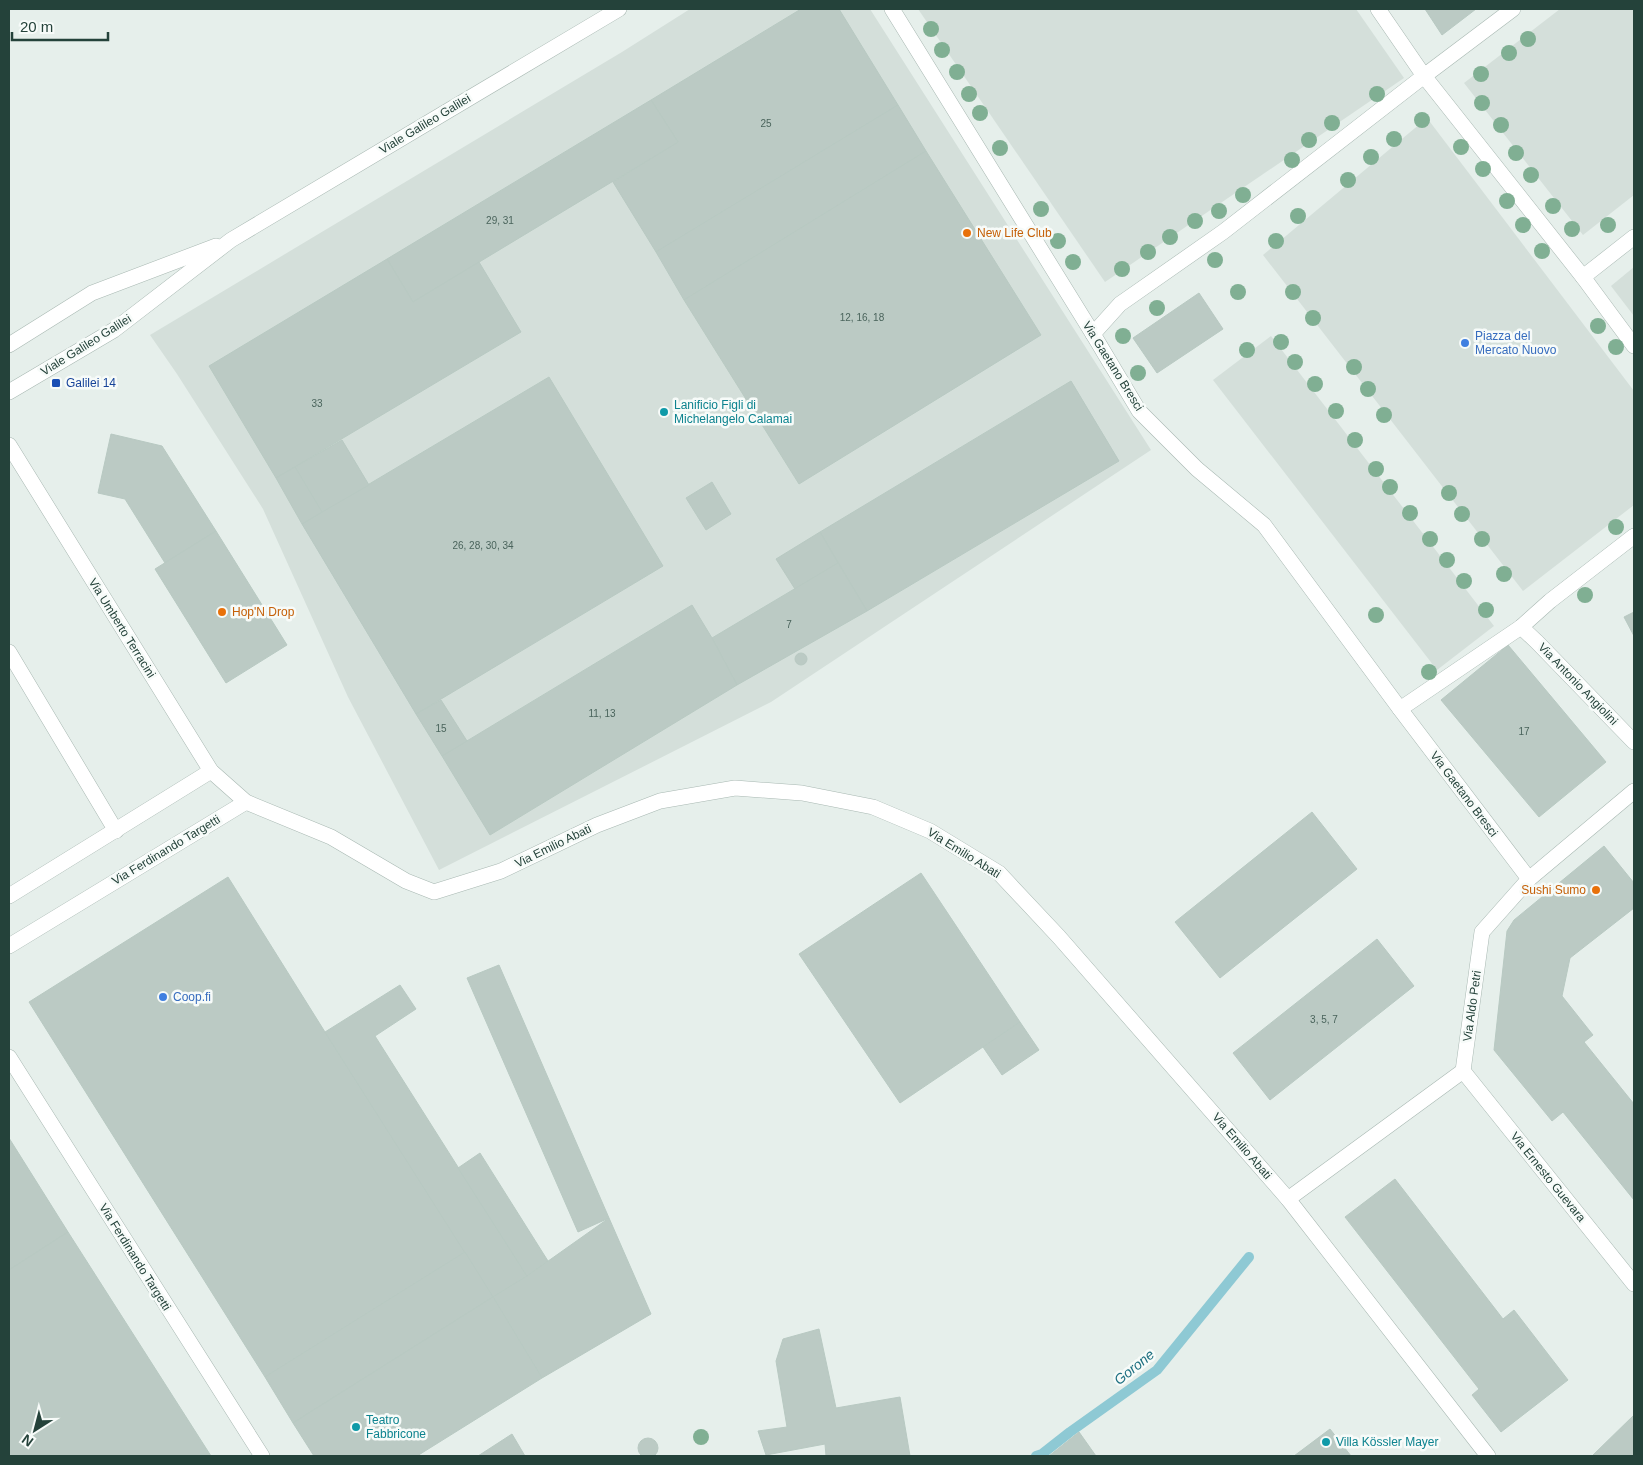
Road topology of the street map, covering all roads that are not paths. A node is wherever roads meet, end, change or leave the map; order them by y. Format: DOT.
graph roads {
  1 [pos="619,9"];
  2 [pos="892,9"];
  3 [pos="1378,9"];
  4 [pos="1513,9"];
  5 [pos="1424,76"];
  6 [pos="1634,237"];
  7 [pos="231,240"];
  8 [pos="1583,277"];
  9 [pos="1093,334"];
  10 [pos="9,345"];
  11 [pos="1634,346"];
  12 [pos="9,392"];
  13 [pos="9,445"];
  14 [pos="1634,536"];
  15 [pos="1521,628"];
  16 [pos="9,652"];
  17 [pos="1400,709"];
  18 [pos="1634,742"];
  19 [pos="211,771"];
  20 [pos="1634,791"];
  21 [pos="246,802"];
  22 [pos="116,831"];
  23 [pos="1529,879"];
  24 [pos="9,896"];
  25 [pos="9,946"];
  26 [pos="9,1057"];
  27 [pos="1463,1071"];
  28 [pos="1288,1199"];
  29 [pos="1634,1284"];
  30 [pos="262,1456"];
  31 [pos="1488,1456"];
  1 -- 7 [label="street, Viale Galileo Galilei"];
  2 -- 9 [label="street, Via Gaetano Bresci"];
  3 -- 5 [label="street"];
  4 -- 5 [label="street"];
  5 -- 8 [label="street"];
  5 -- 9 [label="street"];
  6 -- 8 [label="street"];
  7 -- 10 [label="street, Viale Galileo Galilei"];
  7 -- 12 [label="street, Viale Galileo Galilei"];
  8 -- 11 [label="street"];
  9 -- 17 [label="street, Via Gaetano Bresci"];
  13 -- 19 [label="street, Via Umberto Terracini"];
  14 -- 15 [label="street"];
  15 -- 17 [label="street"];
  15 -- 18 [label="street, Via Antonio Angiolini"];
  16 -- 22 [label="street"];
  17 -- 23 [label="street, Via Gaetano Bresci"];
  19 -- 21 [label="street, Via Umberto Terracini"];
  19 -- 22 [label="street"];
  20 -- 23 [label="street, Via Aldo Petri"];
  21 -- 25 [label="street, Via Ferdinando Targetti"];
  21 -- 28 [label="street, Via Emilio Abati"];
  22 -- 24 [label="street"];
  23 -- 27 [label="street, Via Aldo Petri"];
  26 -- 30 [label="street, Via Ferdinando Targetti"];
  27 -- 28 [label="street"];
  27 -- 29 [label="street, Via Ernesto Guevara"];
  28 -- 31 [label="street, Via Emilio Abati"];
}
